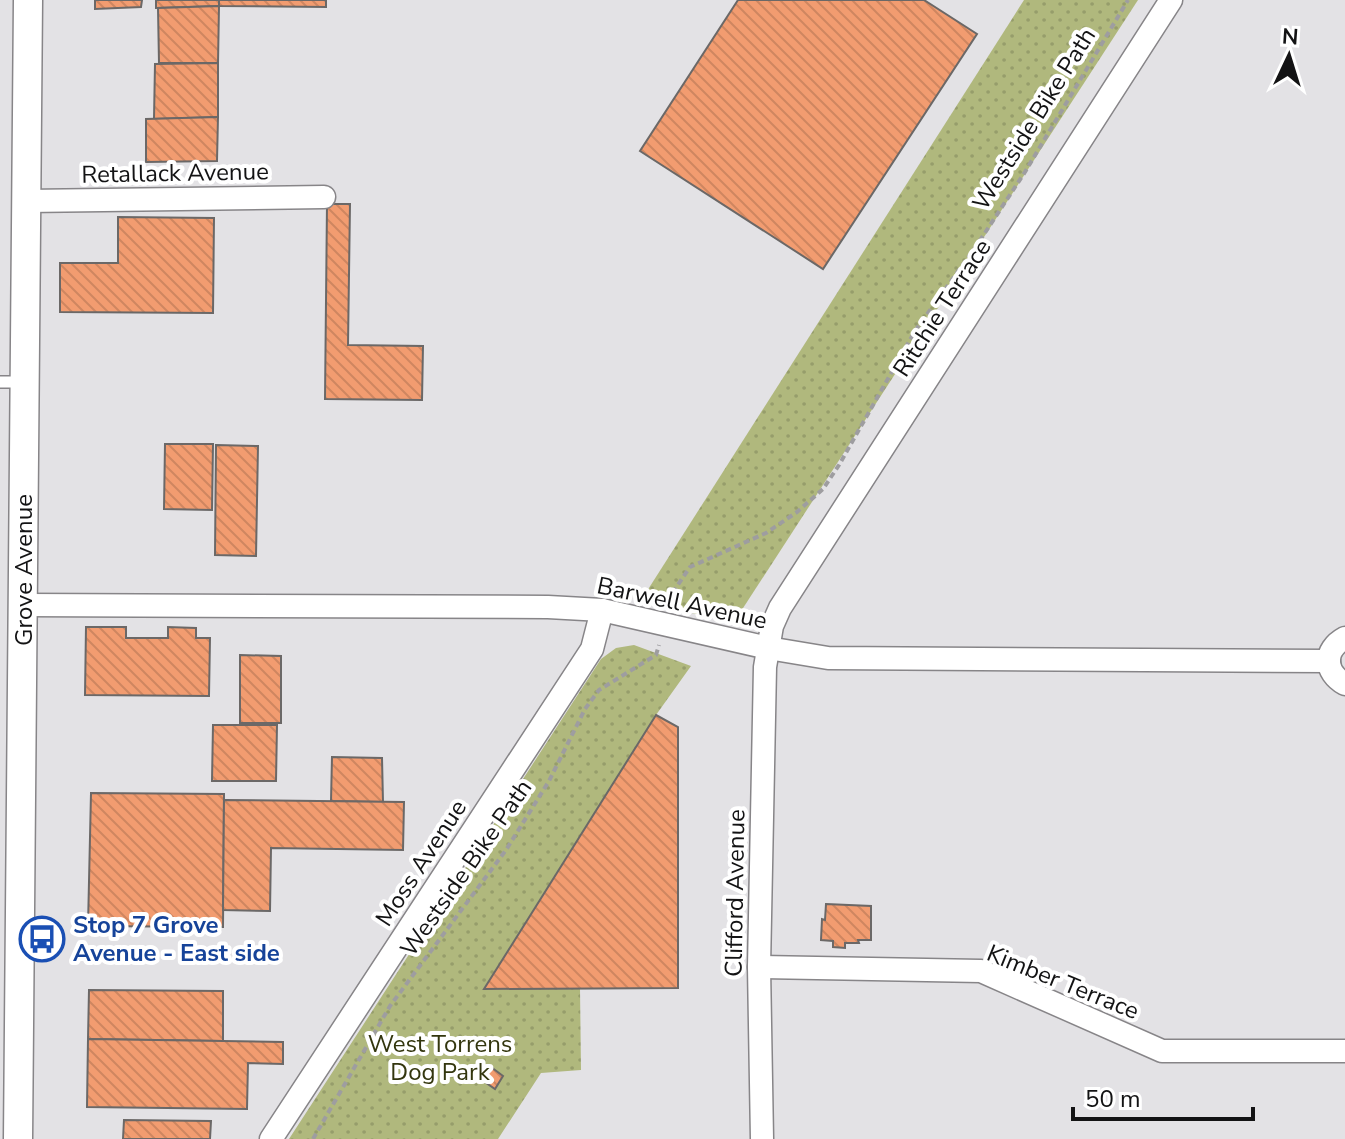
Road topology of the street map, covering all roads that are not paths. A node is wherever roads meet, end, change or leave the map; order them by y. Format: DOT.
graph roads {
  1 [pos="28,0"];
  2 [pos="1171,0"];
  3 [pos="324,197"];
  4 [pos="27,201"];
  5 [pos="12,382"];
  6 [pos="24,605"];
  7 [pos="602,610"];
  8 [pos="1345,638"];
  9 [pos="768,648"];
  10 [pos="1329,661"];
  11 [pos="1345,684"];
  12 [pos="759,967"];
  13 [pos="1345,1051"];
  14 [pos="18,1139"];
  15 [pos="271,1139"];
  16 [pos="762,1139"];
  1 -- 4 [label="street, Grove Avenue"];
  2 -- 9 [label="street, Ritchie Terrace"];
  3 -- 4 [label="street, Retallack Avenue"];
  4 -- 5 [label="street, Grove Avenue"];
  5 -- 6 [label="street, Grove Avenue"];
  6 -- 7 [label="street, Barwell Avenue"];
  6 -- 14 [label="street, Grove Avenue"];
  7 -- 9 [label="street, Barwell Avenue"];
  7 -- 15 [label="street, Moss Avenue"];
  8 -- 10 [label="street"];
  9 -- 10 [label="street, Barwell Avenue"];
  9 -- 12 [label="street, Clifford Avenue"];
  10 -- 11 [label="street"];
  12 -- 13 [label="street, Kimber Terrace"];
  12 -- 16 [label="street, Clifford Avenue"];
}
